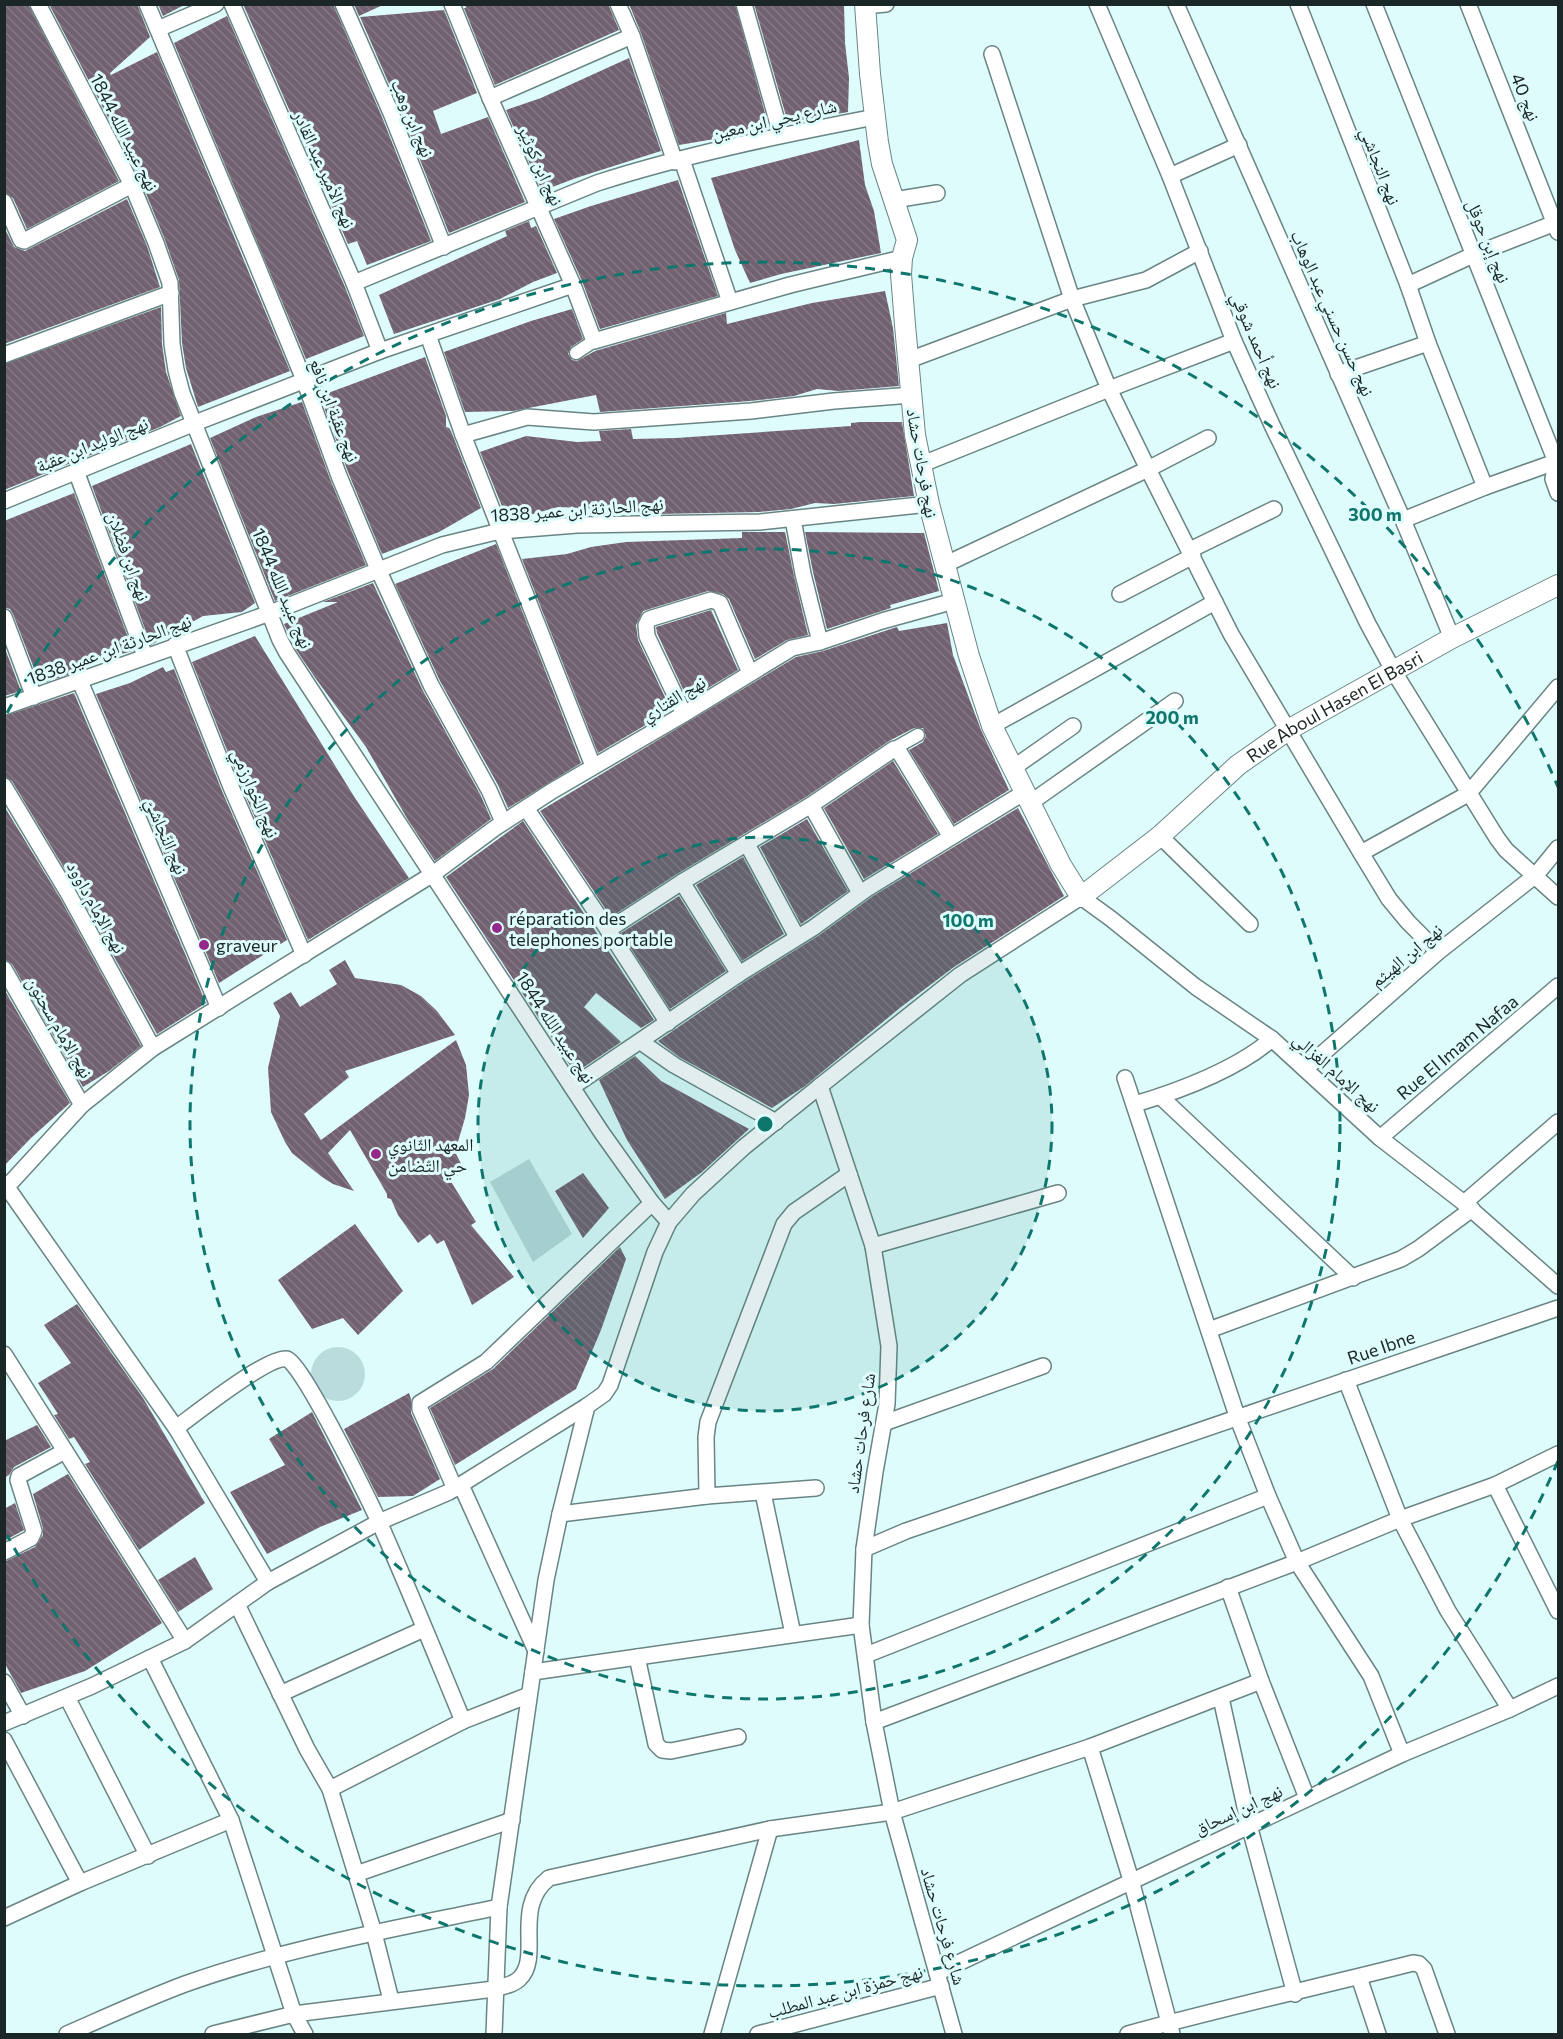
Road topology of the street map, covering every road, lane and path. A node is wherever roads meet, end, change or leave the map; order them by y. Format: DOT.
graph roads {
  1 [pos="38,4"];
  2 [pos="147,4"];
  3 [pos="216,4"];
  4 [pos="232,4"];
  5 [pos="343,4"];
  6 [pos="452,4"];
  7 [pos="618,4"];
  8 [pos="744,4"];
  9 [pos="886,4"];
  10 [pos="1097,4"];
  11 [pos="1176,4"];
  12 [pos="1298,4"];
  13 [pos="1374,4"];
  14 [pos="1468,4"];
  15 [pos="865,5"];
  16 [pos="158,29"];
  17 [pos="632,36"];
  18 [pos="992,54"];
  19 [pos="490,98"];
  20 [pos="875,117"];
  21 [pos="781,135"];
  22 [pos="1239,145"];
  23 [pos="679,161"];
  24 [pos="1170,176"];
  25 [pos="132,185"];
  26 [pos="937,193"];
  27 [pos="894,200"];
  28 [pos="4,202"];
  29 [pos="538,207"];
  30 [pos="1557,227"];
  31 [pos="444,247"];
  32 [pos="1200,251"];
  33 [pos="1473,255"];
  34 [pos="902,258"];
  35 [pos="354,283"];
  36 [pos="573,285"];
  37 [pos="1408,285"];
  38 [pos="171,293"];
  39 [pos="1071,298"];
  40 [pos="730,302"];
  41 [pos="428,335"];
  42 [pos="594,341"];
  43 [pos="1234,341"];
  44 [pos="1428,342"];
  45 [pos="380,351"];
  46 [pos="576,353"];
  47 [pos="4,356"];
  48 [pos="909,360"];
  49 [pos="1338,374"];
  50 [pos="303,380"];
  51 [pos="1109,389"];
  52 [pos="912,395"];
  53 [pos="195,423"];
  54 [pos="463,435"];
  55 [pos="1208,438"];
  56 [pos="1557,461"];
  57 [pos="920,465"];
  58 [pos="1148,469"];
  59 [pos="76,471"];
  60 [pos="1485,487"];
  61 [pos="1558,494"];
  62 [pos="4,501"];
  63 [pos="929,504"];
  64 [pos="1274,509"];
  65 [pos="793,519"];
  66 [pos="1403,520"];
  67 [pos="500,531"];
  68 [pos="1191,553"];
  69 [pos="944,565"];
  70 [pos="378,569"];
  71 [pos="1558,585"];
  72 [pos="1120,594"];
  73 [pos="954,601"];
  74 [pos="1215,602"];
  75 [pos="270,613"];
  76 [pos="4,617"];
  77 [pos="1452,638"];
  78 [pos="820,642"];
  79 [pos="175,645"];
  80 [pos="145,656"];
  81 [pos="750,673"];
  82 [pos="1397,677"];
  83 [pos="79,679"];
  84 [pos="1558,687"];
  85 [pos="34,697"];
  86 [pos="1175,701"];
  87 [pos="4,706"];
  88 [pos="684,714"];
  89 [pos="992,726"];
  90 [pos="1073,726"];
  91 [pos="1288,730"];
  92 [pos="918,735"];
  93 [pos="895,748"];
  94 [pos="593,766"];
  95 [pos="1013,768"];
  96 [pos="4,786"];
  97 [pos="1468,794"];
  98 [pos="1027,798"];
  99 [pos="811,805"];
  100 [pos="526,808"];
  101 [pos="503,822"];
  102 [pos="1160,836"];
  103 [pos="951,837"];
  104 [pos="747,844"];
  105 [pos="1558,848"];
  106 [pos="1361,854"];
  107 [pos="433,873"];
  108 [pos="1536,875"];
  109 [pos="682,882"];
  110 [pos="860,893"];
  111 [pos="1081,897"];
  112 [pos="1558,897"];
  113 [pos="1250,924"];
  114 [pos="608,930"];
  115 [pos="797,937"];
  116 [pos="1438,952"];
  117 [pos="304,955"];
  118 [pos="4,969"];
  119 [pos="739,974"];
  120 [pos="1558,986"];
  121 [pos="219,1008"];
  122 [pos="669,1023"];
  123 [pos="1272,1039"];
  124 [pos="641,1042"];
  125 [pos="153,1048"];
  126 [pos="1305,1069"];
  127 [pos="1125,1078"];
  128 [pos="820,1086"];
  129 [pos="573,1087"];
  130 [pos="1161,1096"];
  131 [pos="1135,1104"];
  132 [pos="82,1105"];
  133 [pos="776,1122"];
  134 [pos="1558,1122"];
  135 [pos="1380,1138"];
  136 [pos="849,1174"];
  137 [pos="6,1187"];
  138 [pos="1058,1193"];
  139 [pos="652,1203"];
  140 [pos="1468,1206"];
  141 [pos="669,1222"];
  142 [pos="873,1246"];
  143 [pos="1353,1278"];
  144 [pos="1558,1286"];
  145 [pos="1558,1308"];
  146 [pos="1209,1330"];
  147 [pos="4,1354"];
  148 [pos="1043,1366"];
  149 [pos="1346,1380"];
  150 [pos="587,1406"];
  151 [pos="1238,1419"];
  152 [pos="884,1423"];
  153 [pos="176,1428"];
  154 [pos="65,1451"];
  155 [pos="1558,1455"];
  156 [pos="1495,1485"];
  157 [pos="458,1487"];
  158 [pos="816,1488"];
  159 [pos="763,1493"];
  160 [pos="707,1496"];
  161 [pos="1268,1496"];
  162 [pos="560,1514"];
  163 [pos="1400,1519"];
  164 [pos="379,1522"];
  165 [pos="864,1549"];
  166 [pos="4,1552"];
  167 [pos="1298,1562"];
  168 [pos="268,1582"];
  169 [pos="1228,1587"];
  170 [pos="237,1604"];
  171 [pos="1558,1611"];
  172 [pos="861,1625"];
  173 [pos="424,1629"];
  174 [pos="793,1635"];
  175 [pos="185,1641"];
  176 [pos="536,1651"];
  177 [pos="866,1654"];
  178 [pos="637,1657"];
  179 [pos="150,1658"];
  180 [pos="533,1672"];
  181 [pos="1261,1681"];
  182 [pos="4,1683"];
  183 [pos="1558,1686"];
  184 [pos="280,1694"];
  185 [pos="529,1695"];
  186 [pos="67,1697"];
  187 [pos="1221,1698"];
  188 [pos="1510,1709"];
  189 [pos="23,1716"];
  190 [pos="463,1721"];
  191 [pos="874,1722"];
  192 [pos="4,1723"];
  193 [pos="738,1737"];
  194 [pos="4,1740"];
  195 [pos="1090,1747"];
  196 [pos="1402,1754"];
  197 [pos="330,1789"];
  198 [pos="1307,1798"];
  199 [pos="892,1812"];
  200 [pos="231,1820"];
  201 [pos="512,1820"];
  202 [pos="1249,1826"];
  203 [pos="770,1829"];
  204 [pos="148,1856"];
  205 [pos="356,1874"];
  206 [pos="1131,1880"];
  207 [pos="80,1883"];
  208 [pos="499,1908"];
  209 [pos="4,1918"];
  210 [pos="374,1933"];
  211 [pos="277,1957"];
  212 [pos="1359,1977"];
  213 [pos="939,1979"];
  214 [pos="494,1989"];
  215 [pos="1295,1994"];
  216 [pos="391,2000"];
  217 [pos="294,2014"];
  218 [pos="1170,2029"];
  219 [pos="223,2033"];
  220 [pos="68,2034"];
  221 [pos="305,2034"];
  222 [pos="494,2034"];
  223 [pos="712,2034"];
  224 [pos="758,2034"];
  225 [pos="954,2034"];
  226 [pos="1128,2034"];
  227 [pos="1378,2034"];
  228 [pos="1447,2034"];
  1 -- 25 [label="street, نهج عبيد اللله 1844"];
  2 -- 16 [label="street, نهج عقبة ابن نافع"];
  3 -- 16 [label="street"];
  4 -- 35 [label="street, نهج الأمير عبد القادر"];
  5 -- 31 [label="street, نهج ابن وهب"];
  6 -- 19 [label="street, نهج ابن كوثير"];
  7 -- 17 [label="street"];
  8 -- 21 [label="street"];
  9 -- 15 [label="street"];
  10 -- 24 [label="street, نهج أحمد شوقي"];
  11 -- 22 [label="street, نهج حسن حسني عبد الوهاب"];
  12 -- 37 [label="street, نهج النجاشي"];
  13 -- 33 [label="street, نهج إبن حوقل"];
  14 -- 30 [label="street, نهج 40"];
  15 -- 20 [label="street, نهج فرحات حشاد"];
  16 -- 50 [label="street, نهج عقبة ابن نافع"];
  17 -- 19 [label="street"];
  17 -- 23 [label="street"];
  18 -- 39 [label="street"];
  19 -- 29 [label="street, نهج ابن كوثير"];
  20 -- 21 [label="street, شارع يحي ابن معين"];
  20 -- 27 [label="street, نهج فرحات حشاد"];
  21 -- 23 [label="street, شارع يحي ابن معين"];
  22 -- 24 [label="street"];
  22 -- 49 [label="street, نهج حسن حسني عبد الوهاب"];
  23 -- 29 [label="street, شارع يحي ابن معين"];
  23 -- 40 [label="street"];
  24 -- 32 [label="street, نهج أحمد شوقي"];
  25 -- 28 [label="street"];
  25 -- 38 [label="street, نهج عبيد اللله 1844"];
  26 -- 27 [label="street"];
  27 -- 34 [label="street, نهج فرحات حشاد"];
  29 -- 31 [label="street"];
  29 -- 36 [label="street, نهج ابن كوثير"];
  30 -- 33 [label="street, نهج 40"];
  31 -- 35 [label="street"];
  32 -- 39 [label="street"];
  32 -- 43 [label="street, نهج أحمد شوقي"];
  33 -- 37 [label="street, نهج 40"];
  33 -- 56 [label="street, نهج إبن حوقل"];
  34 -- 40 [label="street"];
  34 -- 48 [label="street, نهج فرحات حشاد"];
  35 -- 45 [label="street, نهج الأمير عبد القادر"];
  36 -- 41 [label="street, نهج الوليد ابن عقبة"];
  36 -- 42 [label="street, نهج ابن كوثير"];
  37 -- 44 [label="street, نهج النجاشي"];
  38 -- 47 [label="street"];
  38 -- 53 [label="street, نهج عبيد اللله 1844"];
  39 -- 48 [label="street"];
  39 -- 51 [label="street"];
  40 -- 42 [label="street"];
  41 -- 45 [label="street, نهج الوليد ابن عقبة"];
  41 -- 54 [label="street"];
  42 -- 46 [label="street"];
  43 -- 51 [label="street"];
  43 -- 82 [label="street, نهج أحمد شوقي"];
  44 -- 49 [label="street"];
  44 -- 60 [label="street, نهج النجاشي"];
  45 -- 50 [label="street, نهج الوليد ابن عقبة"];
  48 -- 52 [label="street, نهج فرحات حشاد"];
  49 -- 66 [label="street, نهج حسن حسني عبد الوهاب"];
  50 -- 53 [label="street, نهج الوليد ابن عقبة"];
  50 -- 70 [label="street, نهج عقبة ابن نافع"];
  51 -- 57 [label="street"];
  51 -- 58 [label="street"];
  52 -- 54 [label="street"];
  52 -- 57 [label="street, نهج فرحات حشاد"];
  53 -- 59 [label="street, نهج الوليد ابن عقبة"];
  53 -- 75 [label="street, نهج عبيد اللله 1844"];
  54 -- 67 [label="street"];
  55 -- 58 [label="street"];
  56 -- 60 [label="street"];
  56 -- 61 [label="street, نهج إبن حوقل"];
  57 -- 63 [label="street, نهج فرحات حشاد"];
  58 -- 68 [label="street"];
  58 -- 69 [label="street"];
  59 -- 62 [label="street, نهج الوليد ابن عقبة"];
  59 -- 80 [label="street, نهج ابن فضلان"];
  60 -- 66 [label="street"];
  63 -- 65 [label="street, نهج الحارثة ابن عمير 1838"];
  63 -- 69 [label="street, نهج فرحات حشاد"];
  64 -- 68 [label="street"];
  65 -- 67 [label="street, نهج الحارثة ابن عمير 1838"];
  65 -- 78 [label="street"];
  66 -- 77 [label="street, نهج حسن حسني عبد الوهاب"];
  67 -- 70 [label="street, نهج الحارثة ابن عمير 1838"];
  67 -- 94 [label="street"];
  68 -- 72 [label="street"];
  68 -- 74 [label="street"];
  69 -- 73 [label="street, نهج فرحات حشاد"];
  70 -- 75 [label="street, نهج الحارثة ابن عمير 1838"];
  70 -- 101 [label="street, نهج عقبة ابن نافع"];
  71 -- 77 [label="street, Rue Aboul Hasen El Basri"];
  73 -- 78 [label="street, نهج القتاري"];
  73 -- 89 [label="street, نهج فرحات حشاد"];
  74 -- 89 [label="street"];
  74 -- 91 [label="street"];
  75 -- 79 [label="street, نهج الحارثة ابن عمير 1838"];
  75 -- 107 [label="street, نهج عبيد اللله 1844"];
  76 -- 85 [label="street"];
  77 -- 82 [label="street, Rue Aboul Hasen El Basri"];
  78 -- 81 [label="street, نهج القتاري"];
  79 -- 80 [label="street, نهج الحارثة ابن عمير 1838"];
  79 -- 117 [label="street, نهج الخوارزمي"];
  80 -- 83 [label="street, نهج الحارثة ابن عمير 1838"];
  81 -- 88 [label="street, نهج القتاري"];
  81 -- 88 [label="street"];
  82 -- 91 [label="street, Rue Aboul Hasen El Basri"];
  82 -- 97 [label="street, نهج أحمد شوقي"];
  83 -- 85 [label="street, نهج الحارثة ابن عمير 1838"];
  83 -- 121 [label="street, نهج النّجاشيّ"];
  84 -- 97 [label="street"];
  85 -- 87 [label="street, نهج الحارثة ابن عمير 1838"];
  86 -- 98 [label="street"];
  88 -- 94 [label="street, نهج القتاري"];
  89 -- 95 [label="street, نهج فرحات حشاد"];
  90 -- 95 [label="street"];
  91 -- 102 [label="street, Rue Aboul Hasen El Basri"];
  91 -- 106 [label="street"];
  92 -- 93 [label="street"];
  93 -- 99 [label="street"];
  93 -- 103 [label="street"];
  94 -- 100 [label="street, نهج القتاري"];
  95 -- 98 [label="street, نهج فرحات حشاد"];
  96 -- 125 [label="street, نهج الإمام داوود"];
  97 -- 106 [label="street"];
  97 -- 108 [label="street, نهج أحمد شوقي"];
  98 -- 103 [label="street"];
  98 -- 111 [label="street, نهج فرحات حشاد"];
  99 -- 104 [label="street"];
  99 -- 110 [label="street"];
  100 -- 101 [label="street, نهج القتاري"];
  100 -- 114 [label="street"];
  101 -- 107 [label="street, نهج القتاري"];
  102 -- 111 [label="street, Rue Aboul Hasen El Basri"];
  102 -- 113 [label="street"];
  103 -- 110 [label="street"];
  104 -- 109 [label="street"];
  104 -- 115 [label="street"];
  105 -- 108 [label="street, نهج ابن الهيثم"];
  106 -- 116 [label="street"];
  107 -- 117 [label="street, نهج القتاري"];
  107 -- 129 [label="street, نهج عبيد اللله 1844"];
  108 -- 112 [label="street, نهج أحمد شوقي"];
  108 -- 116 [label="street, نهج ابن الهيثم"];
  109 -- 114 [label="street"];
  109 -- 119 [label="street"];
  110 -- 115 [label="street"];
  111 -- 123 [label="street, نهج الإمام الغزالي"];
  111 -- 128 [label="street"];
  114 -- 122 [label="street"];
  115 -- 119 [label="street"];
  116 -- 126 [label="street, نهج ابن الهيثم"];
  117 -- 121 [label="street, نهج القتاري"];
  118 -- 132 [label="street, نهج الإمام سحنون"];
  119 -- 122 [label="street"];
  120 -- 135 [label="street, Rue El Imam Nafaa"];
  121 -- 125 [label="street, نهج القتاري"];
  122 -- 124 [label="street"];
  123 -- 126 [label="street, نهج الإمام الغزالي"];
  123 -- 130 [label="street"];
  124 -- 129 [label="street"];
  124 -- 133 [label="street"];
  125 -- 132 [label="street, نهج القتاري"];
  126 -- 135 [label="street, نهج الإمام الغزالي"];
  127 -- 131 [label="street"];
  128 -- 133 [label="street"];
  128 -- 136 [label="street, شارع فرحات حشاد"];
  129 -- 139 [label="street, نهج عبيد اللله 1844"];
  130 -- 131 [label="street"];
  130 -- 143 [label="street"];
  131 -- 146 [label="street"];
  132 -- 137 [label="street, نهج القتاري"];
  133 -- 141 [label="street"];
  134 -- 140 [label="street"];
  135 -- 140 [label="street, نهج الإمام الغزالي"];
  136 -- 142 [label="street, شارع فرحات حشاد"];
  136 -- 160 [label="street"];
  137 -- 153 [label="street"];
  138 -- 142 [label="street"];
  139 -- 141 [label="street, نهج عبيد اللله 1844"];
  139 -- 157 [label="street"];
  140 -- 143 [label="street"];
  140 -- 144 [label="street, نهج الإمام الغزالي"];
  141 -- 150 [label="street"];
  142 -- 152 [label="street, شارع فرحات حشاد"];
  143 -- 146 [label="street"];
  145 -- 149 [label="street, Rue Ibne"];
  146 -- 151 [label="street"];
  147 -- 154 [label="street"];
  148 -- 152 [label="street"];
  149 -- 151 [label="street, Rue Ibne"];
  149 -- 163 [label="street"];
  150 -- 157 [label="street"];
  150 -- 162 [label="street"];
  151 -- 161 [label="street"];
  151 -- 165 [label="street, Rue Ibne"];
  152 -- 165 [label="street, شارع فرحات حشاد"];
  153 -- 164 [label="street"];
  153 -- 168 [label="street"];
  154 -- 166 [label="street"];
  154 -- 175 [label="street"];
  155 -- 156 [label="street"];
  156 -- 163 [label="street"];
  156 -- 171 [label="street"];
  157 -- 164 [label="street"];
  157 -- 176 [label="street"];
  158 -- 159 [label="street"];
  159 -- 160 [label="street"];
  159 -- 174 [label="street"];
  160 -- 162 [label="street"];
  161 -- 167 [label="street"];
  161 -- 177 [label="street"];
  162 -- 176 [label="street"];
  163 -- 167 [label="street"];
  163 -- 188 [label="street"];
  164 -- 168 [label="street"];
  164 -- 173 [label="street"];
  165 -- 172 [label="street, شارع فرحات حشاد"];
  167 -- 169 [label="street"];
  167 -- 196 [label="street"];
  168 -- 170 [label="street"];
  169 -- 181 [label="street"];
  169 -- 191 [label="street"];
  170 -- 175 [label="street"];
  170 -- 184 [label="street"];
  172 -- 174 [label="street"];
  172 -- 177 [label="street, شارع فرحات حشاد"];
  173 -- 184 [label="street"];
  173 -- 190 [label="street"];
  174 -- 178 [label="street"];
  175 -- 179 [label="street"];
  176 -- 180 [label="street"];
  177 -- 191 [label="street, شارع فرحات حشاد"];
  178 -- 180 [label="street"];
  178 -- 193 [label="street"];
  179 -- 186 [label="street"];
  179 -- 200 [label="street"];
  180 -- 185 [label="street"];
  181 -- 187 [label="street"];
  181 -- 198 [label="street"];
  182 -- 189 [label="street"];
  183 -- 188 [label="street, نهج ابن إسحاق"];
  184 -- 197 [label="street"];
  185 -- 190 [label="street"];
  185 -- 201 [label="street"];
  186 -- 189 [label="street"];
  186 -- 204 [label="street"];
  187 -- 195 [label="street"];
  187 -- 202 [label="street"];
  188 -- 196 [label="street, نهج ابن إسحاق"];
  189 -- 192 [label="street"];
  190 -- 197 [label="street"];
  191 -- 199 [label="street, شارع فرحات حشاد"];
  194 -- 207 [label="street"];
  195 -- 199 [label="street"];
  195 -- 206 [label="street"];
  196 -- 198 [label="street, نهج ابن إسحاق"];
  197 -- 205 [label="street"];
  198 -- 202 [label="street, نهج ابن إسحاق"];
  199 -- 203 [label="street"];
  199 -- 213 [label="street, شارع فرحات حشاد"];
  200 -- 204 [label="street"];
  200 -- 211 [label="street"];
  201 -- 205 [label="street"];
  201 -- 208 [label="street"];
  202 -- 206 [label="street, نهج ابن إسحاق"];
  202 -- 215 [label="street"];
  203 -- 214 [label="street"];
  203 -- 223 [label="street"];
  204 -- 207 [label="street"];
  205 -- 210 [label="street"];
  206 -- 213 [label="street, نهج ابن إسحاق"];
  206 -- 218 [label="street"];
  207 -- 209 [label="street"];
  208 -- 210 [label="street"];
  208 -- 214 [label="street"];
  210 -- 211 [label="street"];
  210 -- 216 [label="street"];
  211 -- 217 [label="street"];
  211 -- 220 [label="street"];
  212 -- 215 [label="street"];
  212 -- 227 [label="street"];
  212 -- 228 [label="street"];
  213 -- 224 [label="street, نهج حمزة ابن عبد المطلب"];
  213 -- 225 [label="street, شارع فرحات حشاد"];
  214 -- 216 [label="street"];
  214 -- 222 [label="street"];
  215 -- 218 [label="street"];
  216 -- 217 [label="street"];
  217 -- 219 [label="street"];
  217 -- 221 [label="street"];
  218 -- 226 [label="street"];
}
